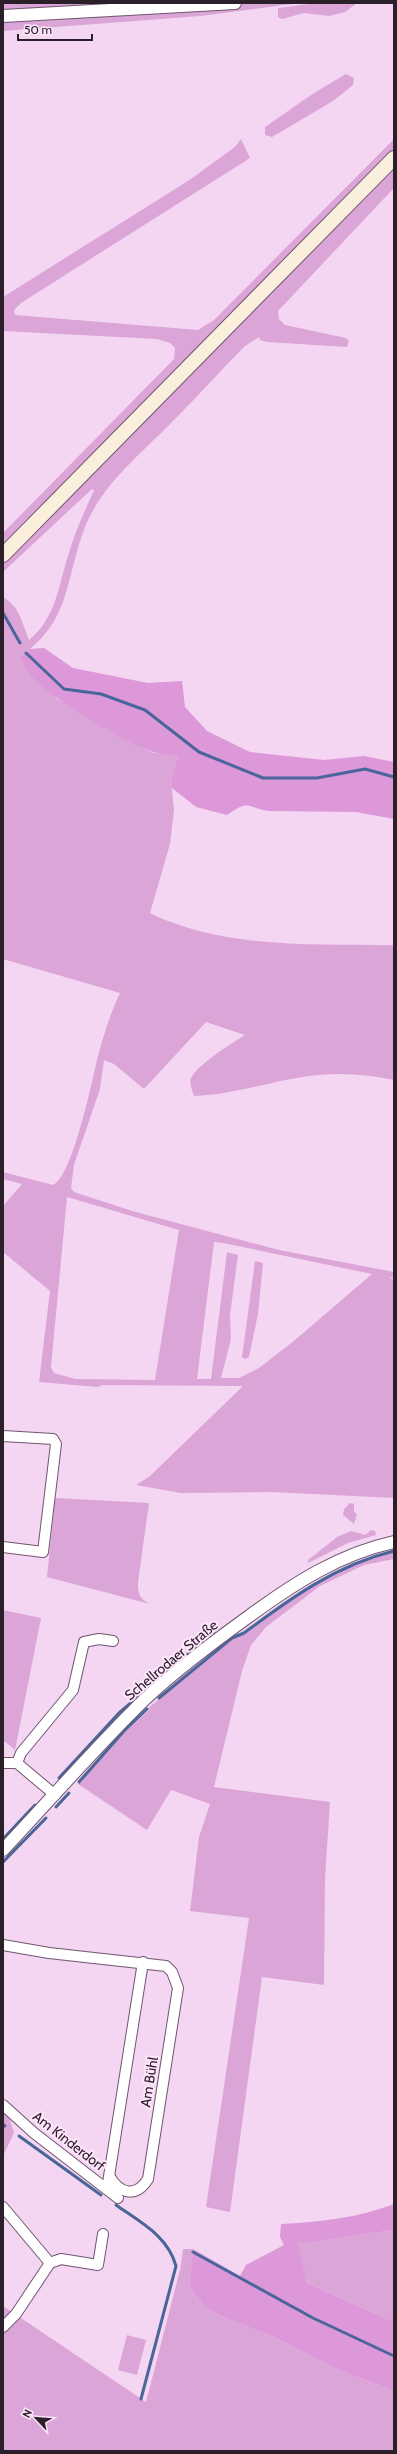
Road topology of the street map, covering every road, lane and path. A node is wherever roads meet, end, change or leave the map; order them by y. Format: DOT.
graph roads {
  1 [pos="235,3"];
  2 [pos="3,16"];
  3 [pos="394,158"];
  4 [pos="3,555"];
  5 [pos="3,1436"];
  6 [pos="394,1542"];
  7 [pos="3,1547"];
  8 [pos="113,1641"];
  9 [pos="3,1763"];
  10 [pos="17,1763"];
  11 [pos="55,1795"];
  12 [pos="3,1850"];
  13 [pos="3,1945"];
  14 [pos="143,1962"];
  15 [pos="3,2105"];
  16 [pos="110,2177"];
  17 [pos="107,2189"];
  18 [pos="118,2198"];
  19 [pos="3,2207"];
  20 [pos="103,2234"];
  21 [pos="50,2263"];
  22 [pos="3,2327"];
  1 -- 2 [label="street"];
  3 -- 4 [label="main road"];
  5 -- 7 [label="street"];
  6 -- 11 [label="street, Schellrodaer Straße"];
  8 -- 10 [label="street"];
  9 -- 10 [label="street"];
  10 -- 11 [label="street"];
  11 -- 12 [label="street, Schellrodaer Straße"];
  13 -- 14 [label="street, Am Bühl"];
  14 -- 16 [label="street, Am Bühl"];
  14 -- 16 [label="street, Am Bühl"];
  15 -- 17 [label="street, Am Kinderdorf"];
  16 -- 17 [label="street, Am Bühl"];
  17 -- 18 [label="street, Am Kinderdorf"];
  19 -- 21 [label="street"];
  20 -- 21 [label="street"];
  21 -- 22 [label="street"];
}
